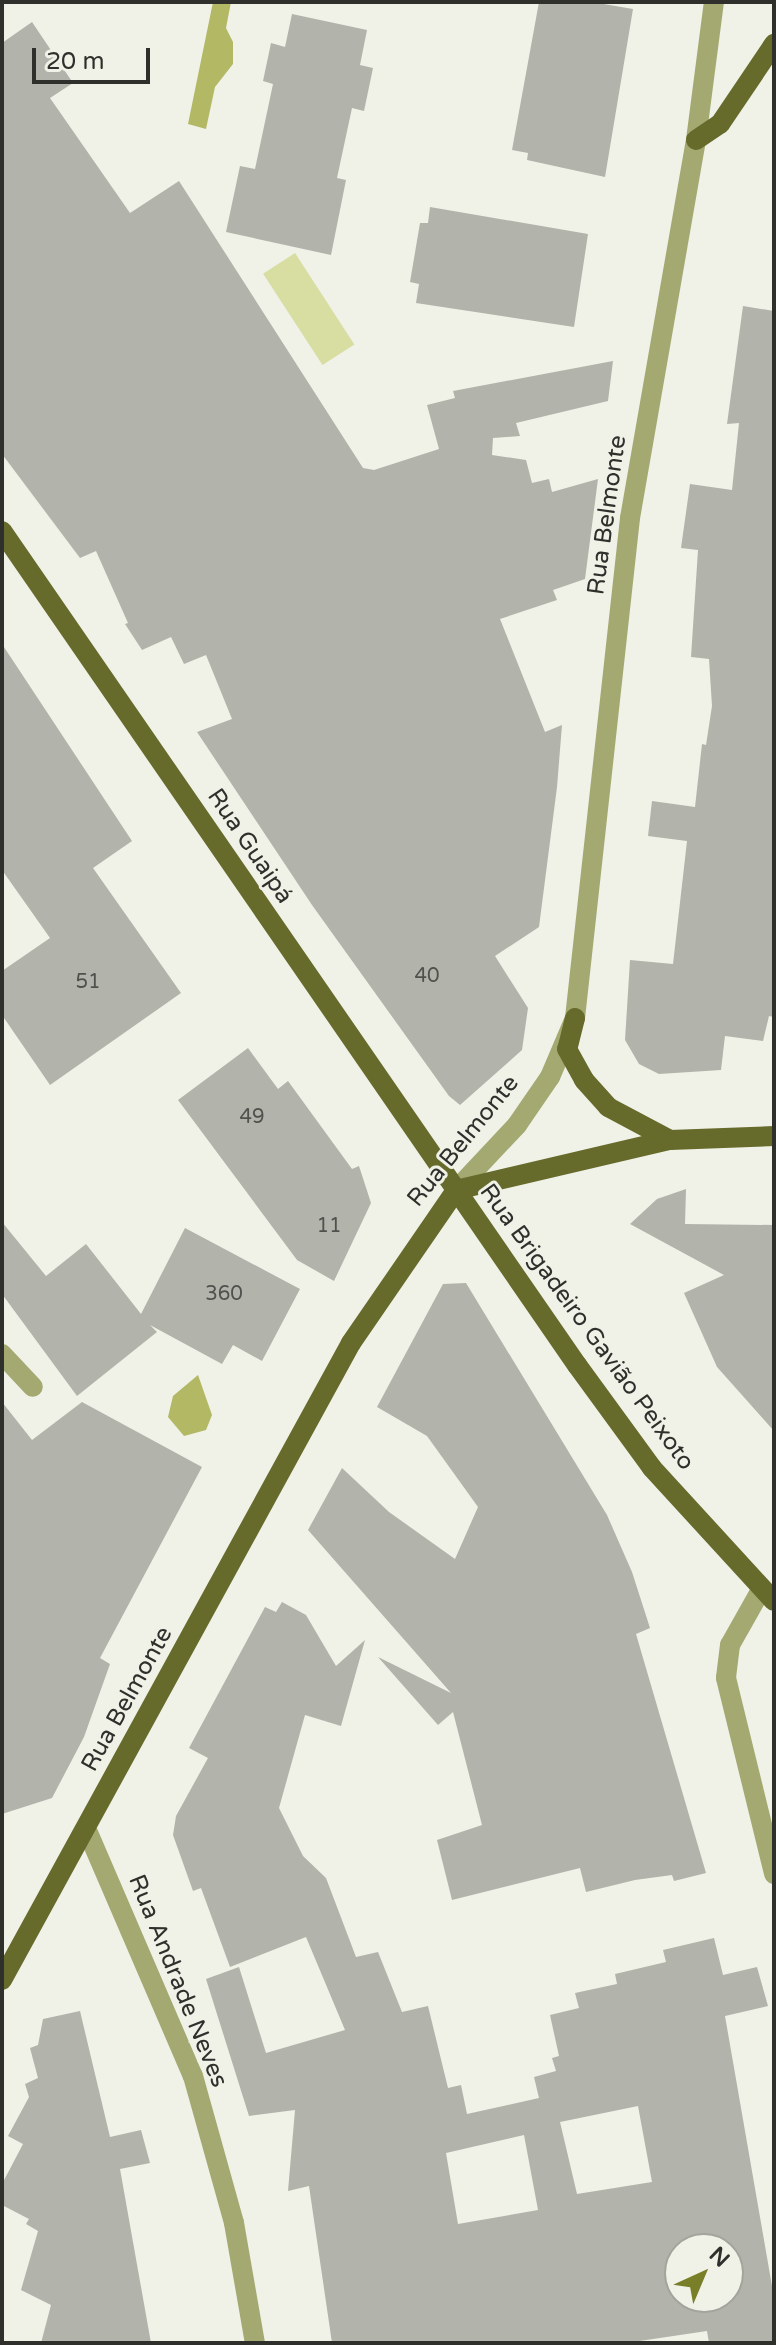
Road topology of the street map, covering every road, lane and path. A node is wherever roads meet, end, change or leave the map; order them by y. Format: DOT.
graph roads {
  1 [pos="714,2"];
  2 [pos="774,44"];
  3 [pos="696,140"];
  4 [pos="2,531"];
  5 [pos="575,1018"];
  6 [pos="774,1136"];
  7 [pos="670,1140"];
  8 [pos="456,1190"];
  9 [pos="2,1354"];
  10 [pos="33,1387"];
  11 [pos="768,1595"];
  12 [pos="86,1828"];
  13 [pos="774,1874"];
  14 [pos="8,1956"];
  15 [pos="2,1980"];
  16 [pos="255,2343"];
  1 -- 3 [label="street, Rua Belmonte"];
  2 -- 3 [label="main road"];
  3 -- 5 [label="street, Rua Belmonte"];
  4 -- 8 [label="main road, Rua Guaipá"];
  5 -- 7 [label="main road"];
  5 -- 8 [label="street, Rua Belmonte"];
  6 -- 7 [label="main road"];
  7 -- 8 [label="main road"];
  8 -- 11 [label="main road, Rua Brigadeiro Gavião Peixoto"];
  8 -- 12 [label="main road, Rua Belmonte"];
  9 -- 10 [label="street"];
  11 -- 13 [label="street"];
  12 -- 14 [label="main road, Rua Belmonte"];
  12 -- 16 [label="street, Rua Andrade Neves"];
  14 -- 15 [label="main road, Rua Belmonte"];
}
